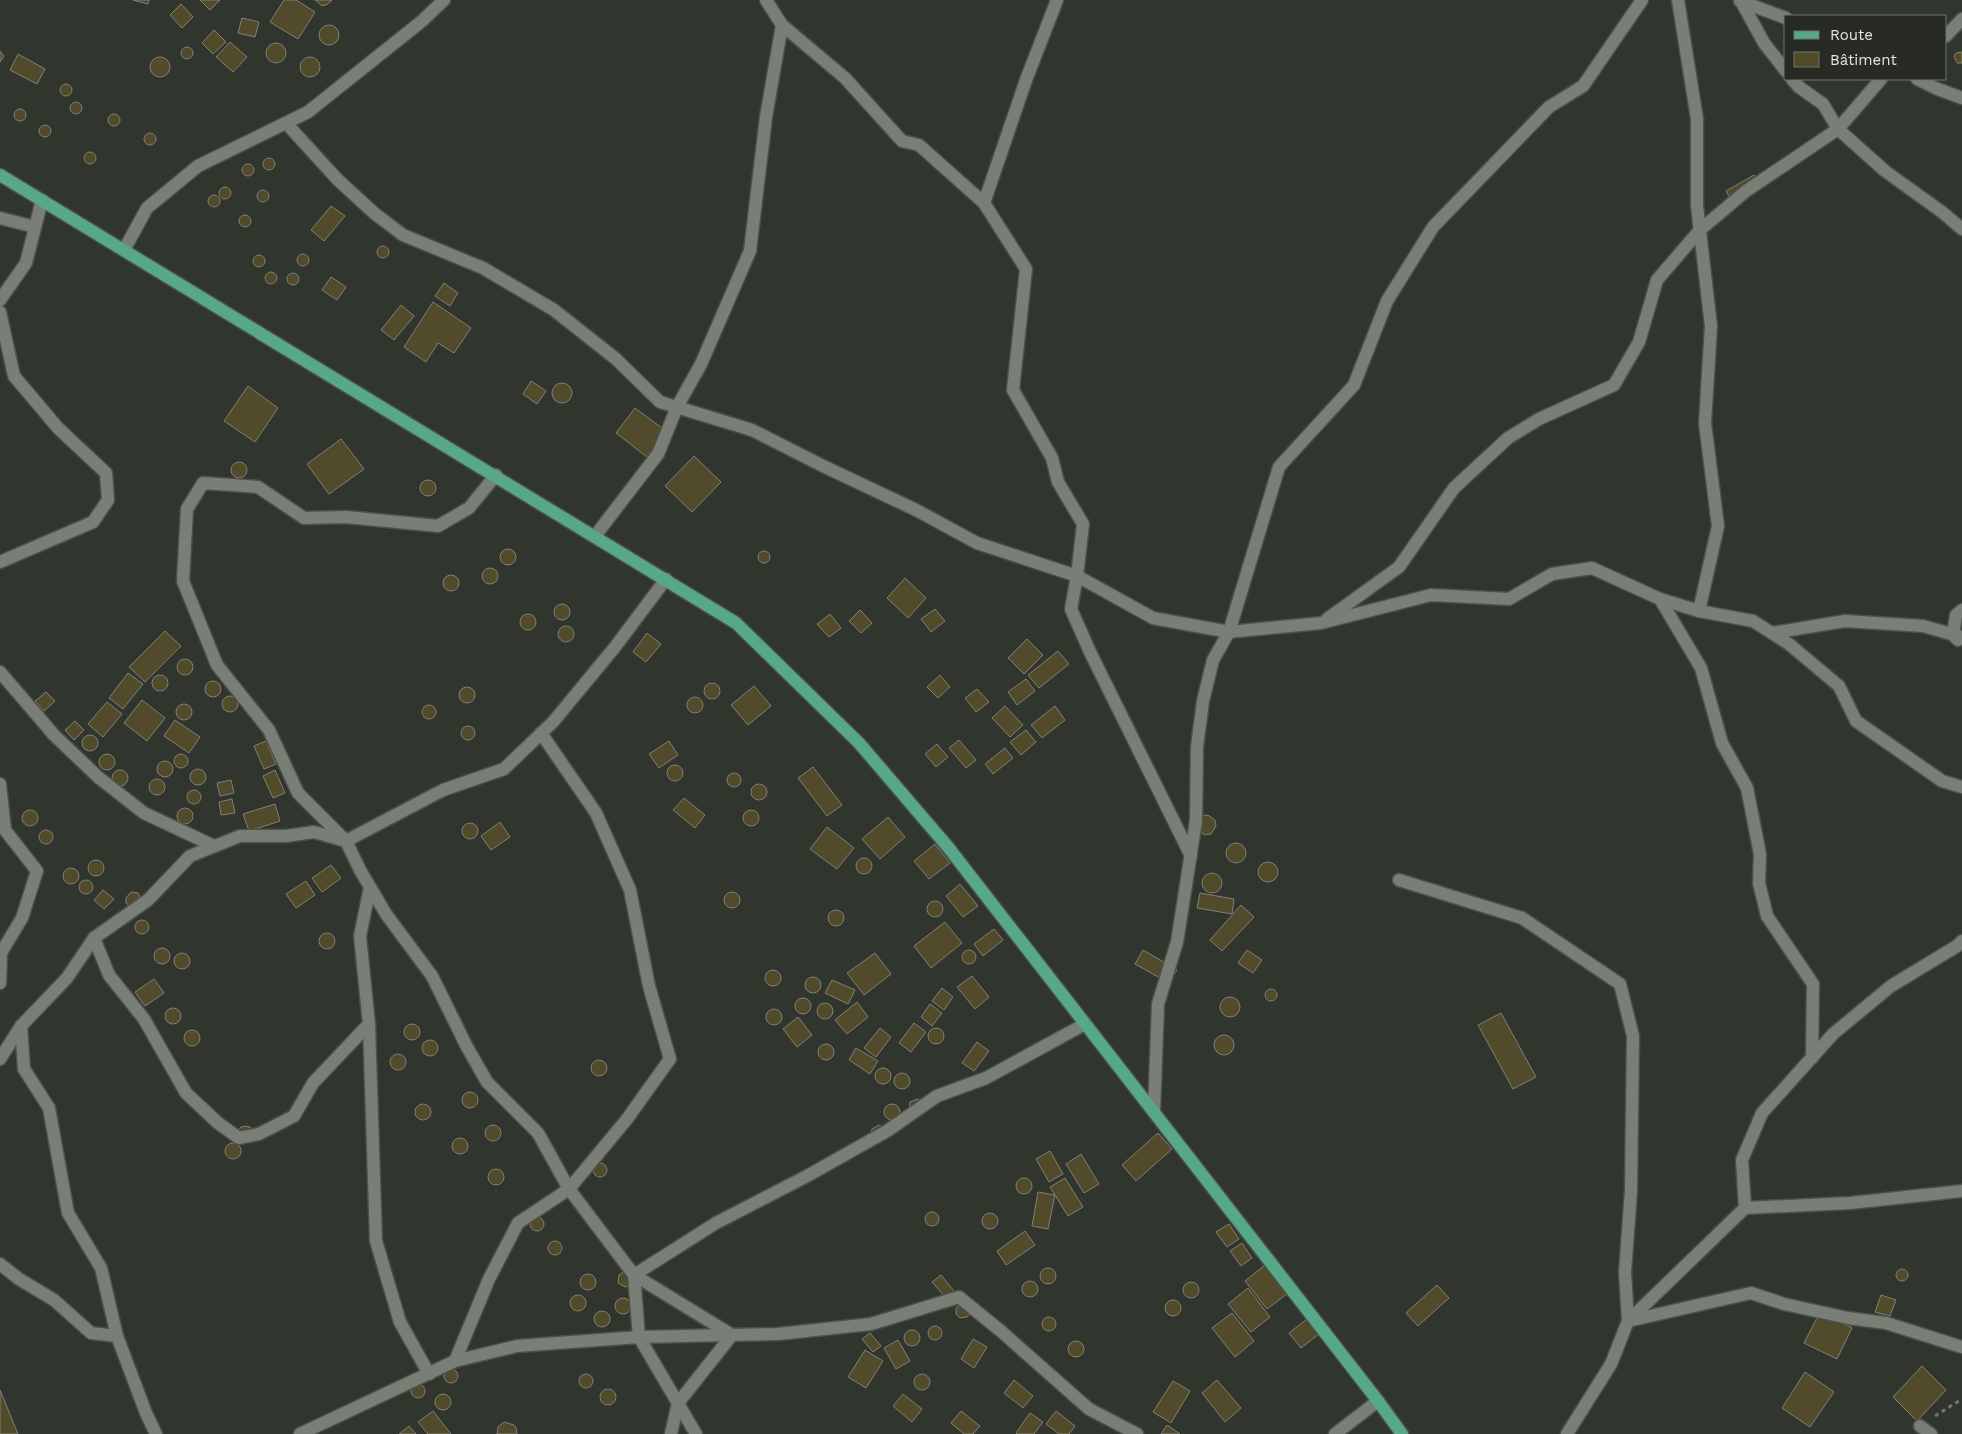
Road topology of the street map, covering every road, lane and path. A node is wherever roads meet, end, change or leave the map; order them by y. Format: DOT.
graph roads {
  1 [pos="444,0"];
  2 [pos="766,0"];
  3 [pos="1057,0"];
  4 [pos="1642,0"];
  5 [pos="1678,0"];
  6 [pos="1739,1"];
  7 [pos="1784,17"];
  8 [pos="1962,19"];
  9 [pos="782,25"];
  10 [pos="1947,35"];
  11 [pos="1784,68"];
  12 [pos="1793,80"];
  13 [pos="1880,80"];
  14 [pos="1919,80"];
  15 [pos="1962,98"];
  16 [pos="286,123"];
  17 [pos="1838,129"];
  18 [pos="0,174"];
  19 [pos="42,200"];
  20 [pos="984,202"];
  21 [pos="0,218"];
  22 [pos="35,227"];
  23 [pos="1962,229"];
  24 [pos="1700,230"];
  25 [pos="124,250"];
  26 [pos="0,300"];
  27 [pos="0,312"];
  28 [pos="677,407"];
  29 [pos="496,476"];
  30 [pos="595,536"];
  31 [pos="0,562"];
  32 [pos="1077,576"];
  33 [pos="666,579"];
  34 [pos="1660,599"];
  35 [pos="1962,610"];
  36 [pos="1699,611"];
  37 [pos="1321,623"];
  38 [pos="1229,632"];
  39 [pos="1772,633"];
  40 [pos="1957,636"];
  41 [pos="1962,644"];
  42 [pos="0,672"];
  43 [pos="541,733"];
  44 [pos="0,784"];
  45 [pos="1962,787"];
  46 [pos="346,841"];
  47 [pos="214,846"];
  48 [pos="1191,856"];
  49 [pos="1398,880"];
  50 [pos="370,887"];
  51 [pos="94,938"];
  52 [pos="1962,940"];
  53 [pos="0,983"];
  54 [pos="369,1024"];
  55 [pos="1085,1024"];
  56 [pos="21,1026"];
  57 [pos="1812,1058"];
  58 [pos="0,1059"];
  59 [pos="1154,1112"];
  60 [pos="569,1189"];
  61 [pos="1962,1191"];
  62 [pos="1745,1208"];
  63 [pos="0,1264"];
  64 [pos="634,1275"];
  65 [pos="1628,1321"];
  66 [pos="732,1335"];
  67 [pos="117,1336"];
  68 [pos="639,1337"];
  69 [pos="1962,1347"];
  70 [pos="455,1361"];
  71 [pos="429,1374"];
  72 [pos="1378,1401"];
  73 [pos="678,1403"];
  74 [pos="1920,1426"];
  75 [pos="156,1434"];
  76 [pos="300,1434"];
  77 [pos="671,1434"];
  78 [pos="696,1434"];
  79 [pos="1137,1434"];
  80 [pos="1335,1434"];
  81 [pos="1402,1434"];
  82 [pos="1567,1434"];
  83 [pos="1931,1434"];
  1 -- 16 [label="street"];
  2 -- 9 [label="street"];
  3 -- 20 [label="street"];
  4 -- 38 [label="street"];
  5 -- 24 [label="street"];
  6 -- 7 [label="street"];
  6 -- 11 [label="street"];
  8 -- 10 [label="street"];
  9 -- 20 [label="street"];
  9 -- 28 [label="street"];
  12 -- 17 [label="street"];
  13 -- 17 [label="street"];
  14 -- 15 [label="street"];
  16 -- 25 [label="street"];
  16 -- 28 [label="street"];
  17 -- 23 [label="street"];
  17 -- 24 [label="street"];
  18 -- 19 [label="main road"];
  19 -- 22 [label="street"];
  19 -- 25 [label="main road"];
  20 -- 32 [label="street"];
  21 -- 22 [label="street"];
  22 -- 26 [label="street"];
  24 -- 36 [label="street"];
  24 -- 37 [label="street"];
  25 -- 29 [label="main road"];
  27 -- 31 [label="street"];
  28 -- 30 [label="street"];
  28 -- 32 [label="street"];
  29 -- 30 [label="main road"];
  29 -- 46 [label="street"];
  30 -- 33 [label="main road"];
  32 -- 38 [label="street"];
  32 -- 48 [label="street"];
  33 -- 43 [label="street"];
  33 -- 55 [label="main road"];
  34 -- 36 [label="street"];
  34 -- 37 [label="street"];
  34 -- 57 [label="street"];
  35 -- 40 [label="street"];
  36 -- 39 [label="street"];
  37 -- 38 [label="street"];
  38 -- 48 [label="street"];
  39 -- 40 [label="street"];
  39 -- 45 [label="street"];
  40 -- 41 [label="street"];
  42 -- 47 [label="street"];
  43 -- 46 [label="street"];
  43 -- 60 [label="street"];
  44 -- 53 [label="street"];
  46 -- 47 [label="street"];
  46 -- 50 [label="street"];
  47 -- 51 [label="street"];
  48 -- 59 [label="street"];
  49 -- 65 [label="street"];
  50 -- 54 [label="street"];
  50 -- 60 [label="street"];
  51 -- 54 [label="street"];
  51 -- 56 [label="street"];
  52 -- 57 [label="street"];
  54 -- 71 [label="street"];
  55 -- 59 [label="main road"];
  55 -- 64 [label="street"];
  56 -- 58 [label="street"];
  56 -- 67 [label="street"];
  57 -- 62 [label="street"];
  59 -- 72 [label="main road"];
  60 -- 64 [label="street"];
  60 -- 70 [label="street"];
  61 -- 62 [label="street"];
  62 -- 65 [label="street"];
  63 -- 67 [label="street"];
  64 -- 66 [label="street"];
  64 -- 68 [label="street"];
  65 -- 69 [label="street"];
  65 -- 82 [label="street"];
  66 -- 68 [label="street"];
  66 -- 73 [label="street"];
  66 -- 79 [label="street"];
  67 -- 75 [label="street"];
  68 -- 70 [label="street"];
  68 -- 73 [label="street"];
  70 -- 71 [label="street"];
  71 -- 76 [label="street"];
  72 -- 80 [label="street"];
  72 -- 81 [label="main road"];
  73 -- 77 [label="street"];
  73 -- 78 [label="street"];
  74 -- 83 [label="street"];
}
